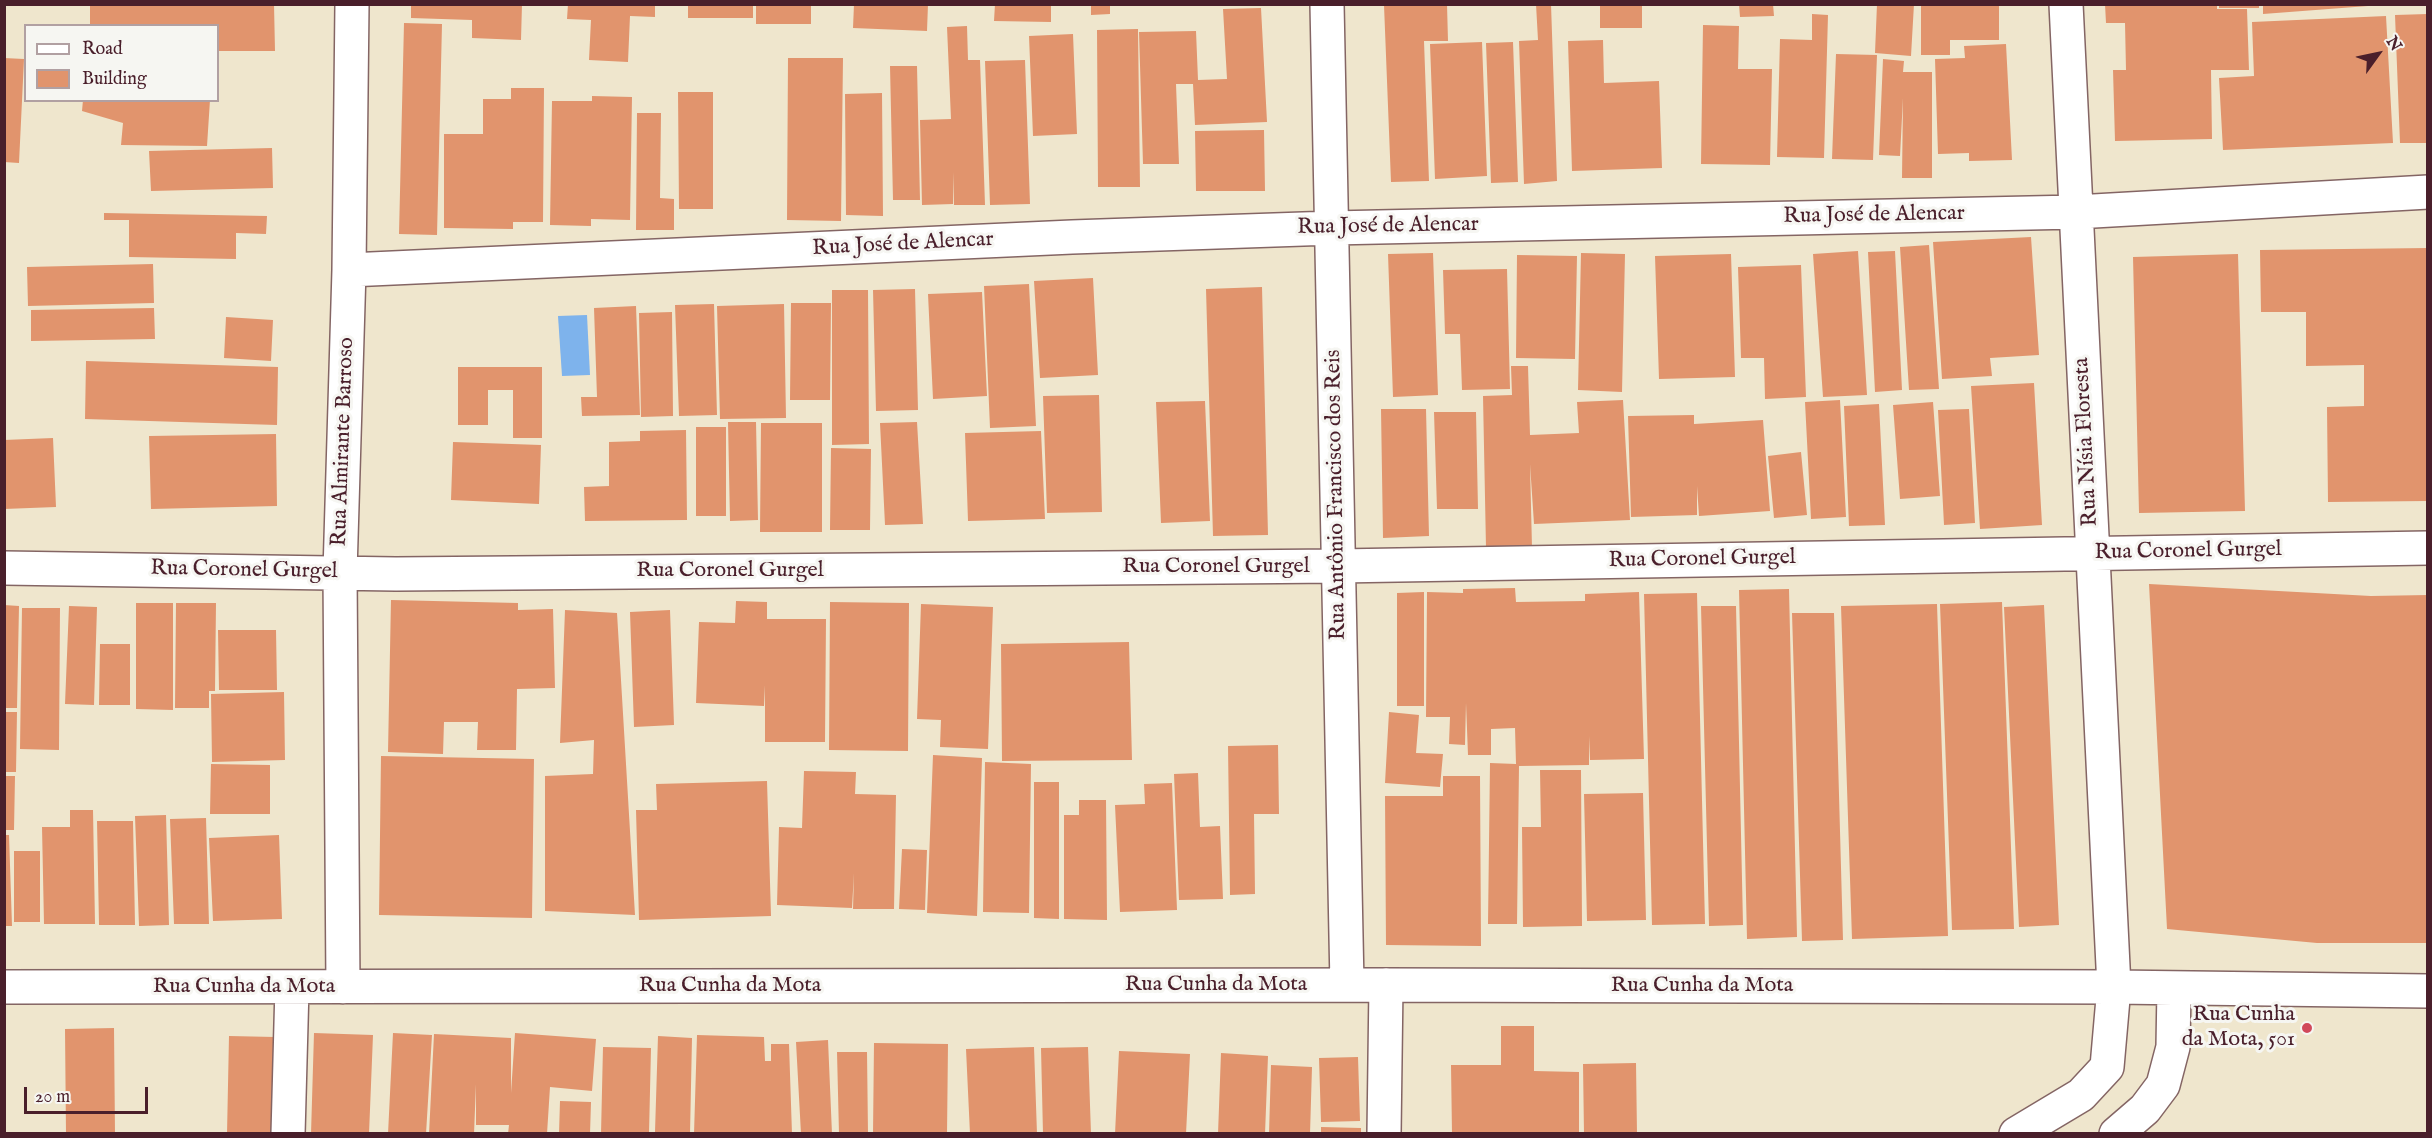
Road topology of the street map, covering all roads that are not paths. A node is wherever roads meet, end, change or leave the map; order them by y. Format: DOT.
graph roads {
  1 [pos="352,4"];
  2 [pos="1328,4"];
  3 [pos="2066,4"];
  4 [pos="2427,192"];
  5 [pos="2076,212"];
  6 [pos="1332,228"];
  7 [pos="349,270"];
  8 [pos="2427,548"];
  9 [pos="2093,553"];
  10 [pos="1338,566"];
  11 [pos="4,568"];
  12 [pos="340,572"];
  13 [pos="1347,985"];
  14 [pos="1386,985"];
  15 [pos="4,987"];
  16 [pos="292,987"];
  17 [pos="343,987"];
  18 [pos="2114,987"];
  19 [pos="2174,988"];
  20 [pos="2427,992"];
  21 [pos="288,1134"];
  22 [pos="1384,1134"];
  23 [pos="2016,1134"];
  24 [pos="2116,1134"];
  1 -- 7 [label="street, Rua Almirante Barroso"];
  2 -- 6 [label="street, Rua Antônio Francisco dos Reis"];
  3 -- 5 [label="street, Rua Nísia Floresta"];
  4 -- 5 [label="street, Rua José de Alencar"];
  5 -- 6 [label="street, Rua José de Alencar"];
  5 -- 9 [label="street, Rua Nísia Floresta"];
  6 -- 7 [label="street, Rua José de Alencar"];
  6 -- 10 [label="street, Rua Antônio Francisco dos Reis"];
  7 -- 12 [label="street, Rua Almirante Barroso"];
  8 -- 9 [label="street, Rua Coronel Gurgel"];
  9 -- 10 [label="street, Rua Coronel Gurgel"];
  9 -- 18 [label="street, Rua Nísia Floresta"];
  10 -- 12 [label="street, Rua Coronel Gurgel"];
  10 -- 13 [label="street, Rua Antônio Francisco dos Reis"];
  11 -- 12 [label="street, Rua Coronel Gurgel"];
  12 -- 17 [label="street, Rua Almirante Barroso"];
  13 -- 14 [label="street, Rua Cunha da Mota"];
  13 -- 17 [label="street, Rua Cunha da Mota"];
  14 -- 18 [label="street, Rua Cunha da Mota"];
  14 -- 22 [label="street"];
  15 -- 16 [label="street, Rua Cunha da Mota"];
  16 -- 17 [label="street, Rua Cunha da Mota"];
  16 -- 21 [label="street"];
  18 -- 19 [label="street, Rua Cunha da Mota"];
  18 -- 23 [label="street, Rua Nísia Floresta"];
  19 -- 20 [label="street, Rua Cunha da Mota"];
  19 -- 24 [label="street"];
}
